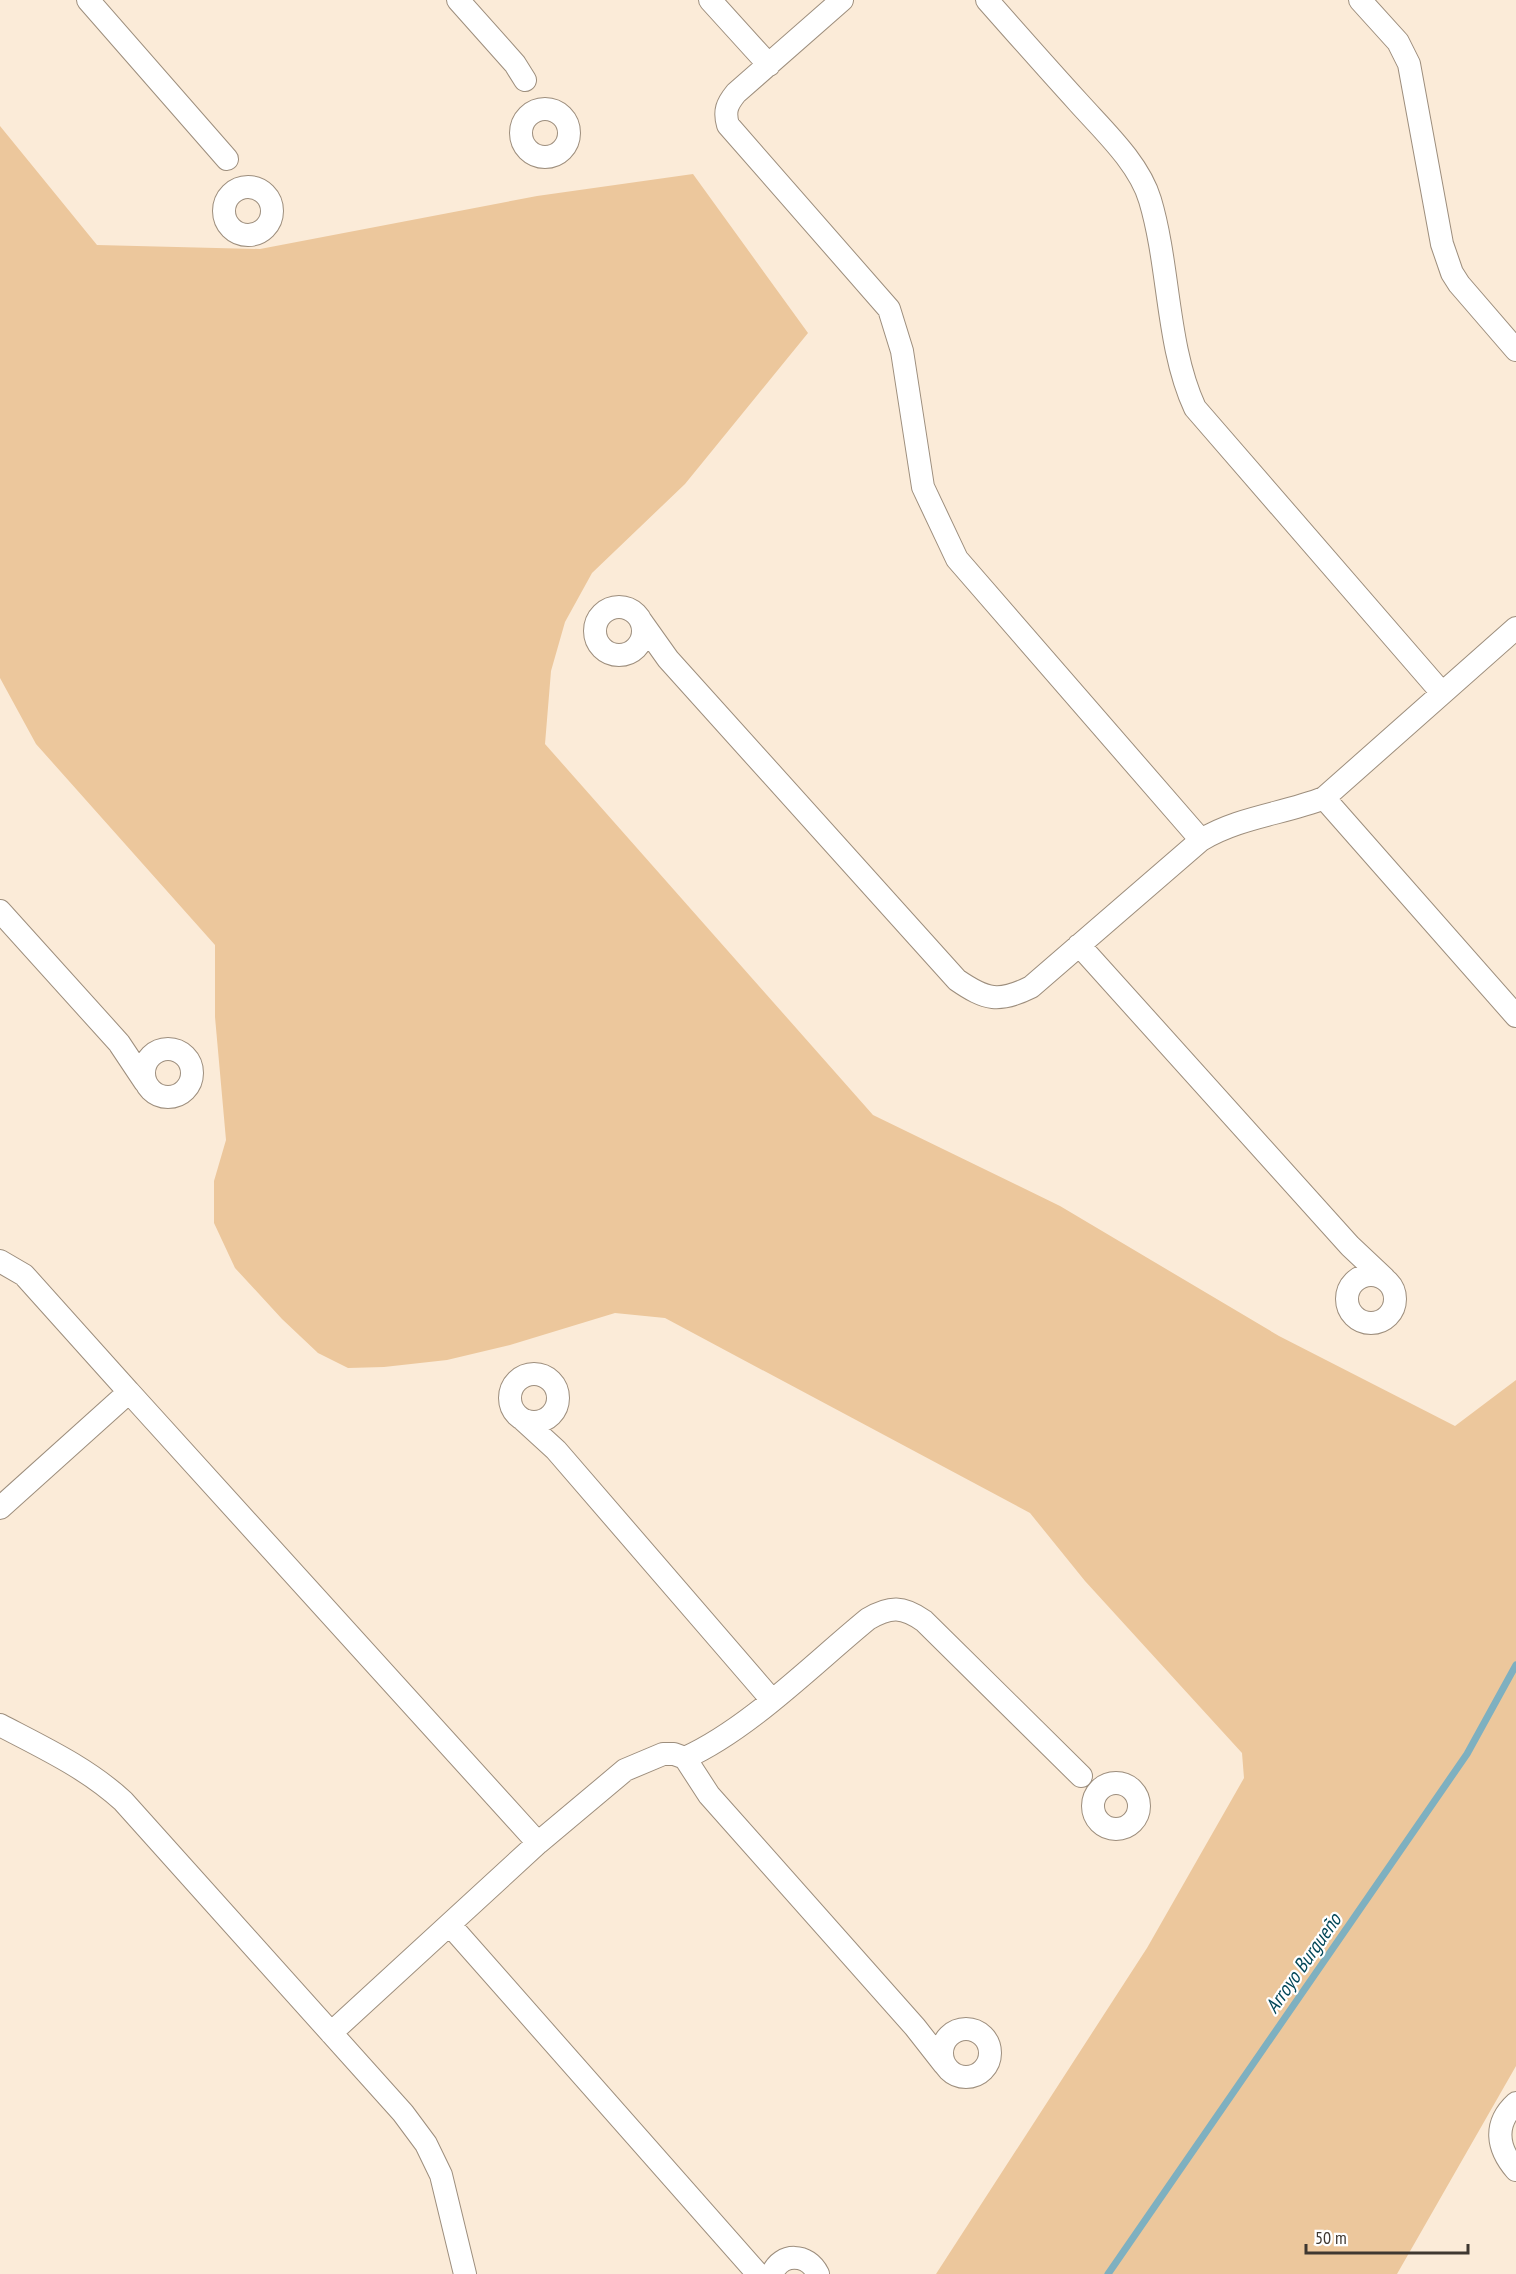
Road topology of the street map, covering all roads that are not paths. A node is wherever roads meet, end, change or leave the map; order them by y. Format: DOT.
graph roads {
  1 [pos="88,0"];
  2 [pos="458,0"];
  3 [pos="710,0"];
  4 [pos="842,0"];
  5 [pos="987,0"];
  6 [pos="1360,0"];
  7 [pos="769,65"];
  8 [pos="525,80"];
  9 [pos="559,112"];
  10 [pos="528,115"];
  11 [pos="227,159"];
  12 [pos="261,191"];
  13 [pos="230,194"];
  14 [pos="1516,350"];
  15 [pos="641,621"];
  16 [pos="1516,628"];
  17 [pos="634,651"];
  18 [pos="668,659"];
  19 [pos="1442,693"];
  20 [pos="1324,798"];
  21 [pos="1201,840"];
  22 [pos="0,911"];
  23 [pos="1079,945"];
  24 [pos="1516,1016"];
  25 [pos="119,1044"];
  26 [pos="153,1053"];
  27 [pos="145,1082"];
  28 [pos="1350,1246"];
  29 [pos="0,1261"];
  30 [pos="1384,1278"];
  31 [pos="1354,1281"];
  32 [pos="129,1392"];
  33 [pos="552,1415"];
  34 [pos="521,1418"];
  35 [pos="555,1450"];
  36 [pos="0,1508"];
  37 [pos="771,1699"];
  38 [pos="0,1725"];
  39 [pos="686,1758"];
  40 [pos="1081,1776"];
  41 [pos="1110,1784"];
  42 [pos="1093,1805"];
  43 [pos="538,1843"];
  44 [pos="450,1925"];
  45 [pos="915,2027"];
  46 [pos="331,2033"];
  47 [pos="950,2034"];
  48 [pos="944,2064"];
  49 [pos="1516,2103"];
  50 [pos="1516,2170"];
  51 [pos="744,2255"];
  52 [pos="775,2268"];
  53 [pos="465,2274"];
  54 [pos="758,2274"];
  55 [pos="818,2274"];
  1 -- 11 [label="street"];
  2 -- 8 [label="street"];
  3 -- 7 [label="street"];
  4 -- 7 [label="street"];
  5 -- 19 [label="street"];
  6 -- 14 [label="street"];
  7 -- 21 [label="street"];
  8 -- 9 [label="street"];
  8 -- 10 [label="street"];
  9 -- 10 [label="street"];
  9 -- 10 [label="street"];
  11 -- 12 [label="street"];
  11 -- 13 [label="street"];
  12 -- 13 [label="street"];
  12 -- 13 [label="street"];
  15 -- 17 [label="street"];
  15 -- 17 [label="street"];
  15 -- 18 [label="street"];
  16 -- 19 [label="street"];
  17 -- 18 [label="street"];
  18 -- 23 [label="street"];
  19 -- 20 [label="street"];
  20 -- 21 [label="street"];
  20 -- 24 [label="street"];
  21 -- 23 [label="street"];
  22 -- 25 [label="street"];
  23 -- 28 [label="street"];
  25 -- 26 [label="street"];
  25 -- 27 [label="street"];
  26 -- 27 [label="street"];
  26 -- 27 [label="street"];
  28 -- 30 [label="street"];
  28 -- 31 [label="street"];
  29 -- 32 [label="street"];
  30 -- 31 [label="street"];
  30 -- 31 [label="street"];
  32 -- 36 [label="street"];
  32 -- 43 [label="street"];
  33 -- 34 [label="street"];
  33 -- 34 [label="street"];
  33 -- 35 [label="street"];
  34 -- 35 [label="street"];
  35 -- 37 [label="street"];
  37 -- 39 [label="street"];
  37 -- 40 [label="street"];
  38 -- 46 [label="street"];
  39 -- 43 [label="street"];
  39 -- 45 [label="street"];
  40 -- 41 [label="street"];
  40 -- 42 [label="street"];
  41 -- 42 [label="street"];
  41 -- 42 [label="street"];
  43 -- 44 [label="street"];
  44 -- 46 [label="street"];
  44 -- 51 [label="street"];
  45 -- 47 [label="street"];
  45 -- 48 [label="street"];
  46 -- 53 [label="street"];
  47 -- 48 [label="street"];
  47 -- 48 [label="street"];
  49 -- 50 [label="street"];
  51 -- 52 [label="street"];
  51 -- 54 [label="street"];
  52 -- 55 [label="street"];
}
